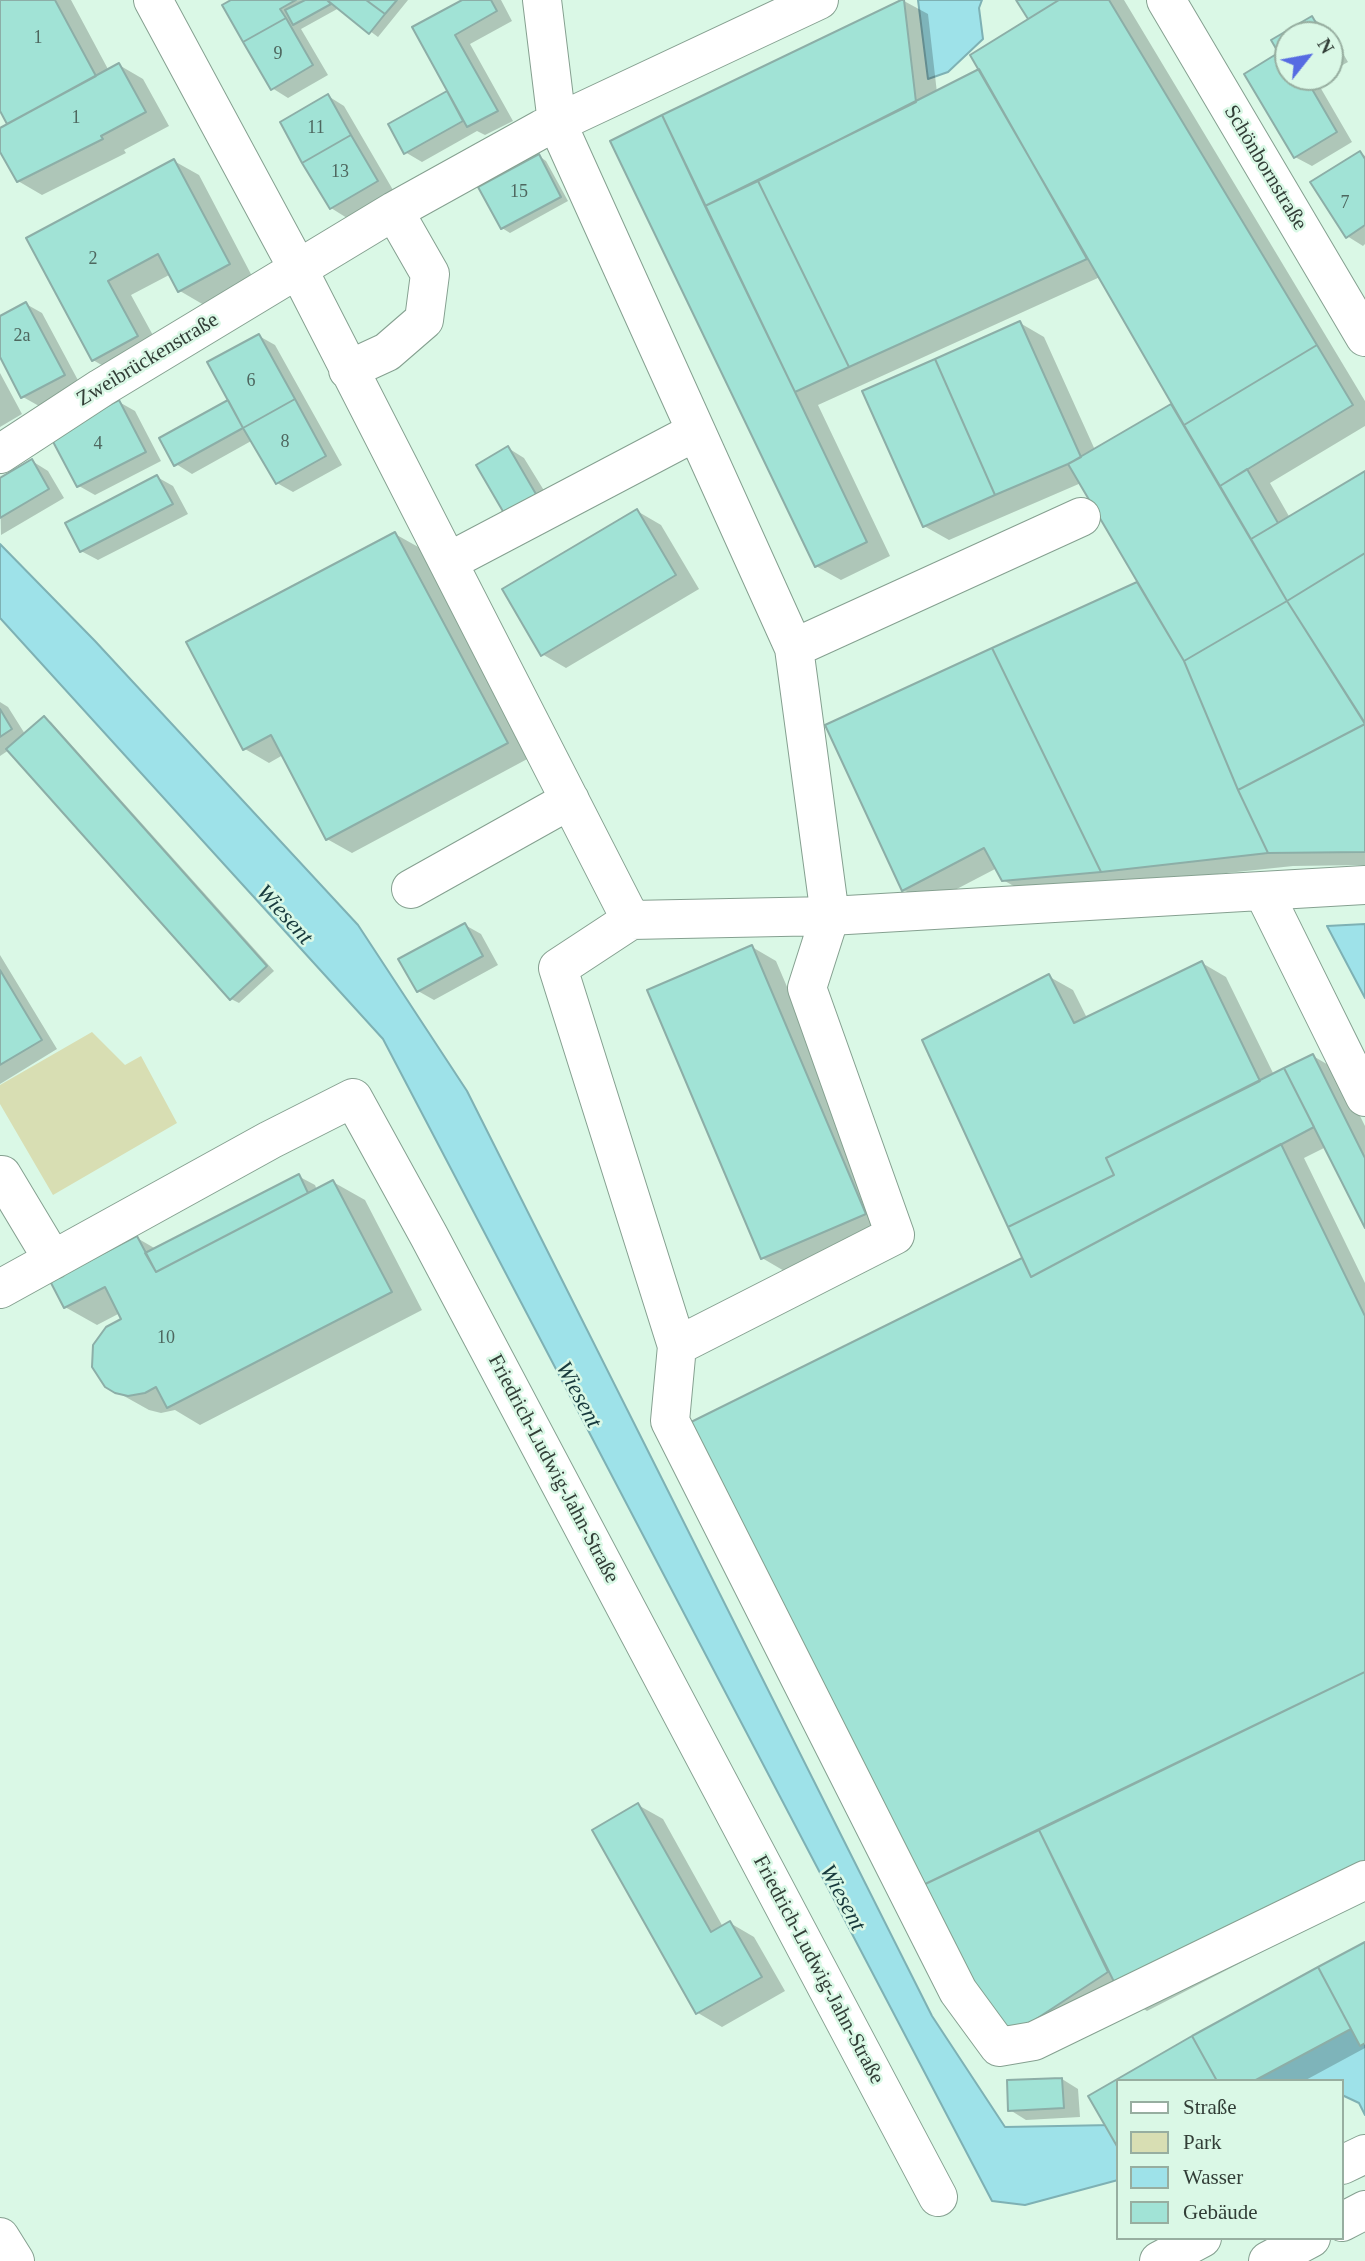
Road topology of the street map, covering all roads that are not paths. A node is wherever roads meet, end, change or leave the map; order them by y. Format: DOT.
graph roads {
  1 [pos="153,0"];
  2 [pos="542,0"];
  3 [pos="819,0"];
  4 [pos="1171,2"];
  5 [pos="550,126"];
  6 [pos="394,211"];
  7 [pos="298,269"];
  8 [pos="1365,337"];
  9 [pos="348,370"];
  10 [pos="695,432"];
  11 [pos="0,454"];
  12 [pos="1081,517"];
  13 [pos="448,562"];
  14 [pos="794,648"];
  15 [pos="570,800"];
  16 [pos="1365,885"];
  17 [pos="411,889"];
  18 [pos="1263,891"];
  19 [pos="830,916"];
  20 [pos="631,920"];
  21 [pos="1365,1097"];
  22 [pos="0,1176"];
  23 [pos="52,1260"];
  24 [pos="0,1289"];
  25 [pos="677,1346"];
  26 [pos="1365,1880"];
  27 [pos="1365,2154"];
  28 [pos="1344,2164"];
  29 [pos="938,2197"];
  30 [pos="1365,2210"];
  31 [pos="1344,2221"];
  32 [pos="0,2237"];
  33 [pos="1198,2240"];
  34 [pos="1307,2240"];
  35 [pos="15,2261"];
  36 [pos="1159,2261"];
  37 [pos="1268,2261"];
  1 -- 7 [label="street"];
  2 -- 5 [label="street"];
  3 -- 5 [label="street, Zweibrückenstraße"];
  4 -- 8 [label="street, Schönbornstraße"];
  5 -- 6 [label="street, Zweibrückenstraße"];
  5 -- 10 [label="street"];
  6 -- 7 [label="street, Zweibrückenstraße"];
  6 -- 9 [label="street"];
  7 -- 9 [label="street"];
  7 -- 11 [label="street, Zweibrückenstraße"];
  9 -- 13 [label="street"];
  10 -- 13 [label="street"];
  10 -- 14 [label="street"];
  12 -- 14 [label="street"];
  13 -- 15 [label="street"];
  14 -- 19 [label="street"];
  15 -- 17 [label="street"];
  15 -- 20 [label="street"];
  16 -- 18 [label="street"];
  18 -- 19 [label="street"];
  18 -- 21 [label="street"];
  19 -- 20 [label="street"];
  19 -- 25 [label="street"];
  20 -- 25 [label="street"];
  22 -- 23 [label="street"];
  23 -- 24 [label="street, Friedrich-Ludwig-Jahn-Straße"];
  23 -- 29 [label="street, Friedrich-Ludwig-Jahn-Straße"];
  25 -- 26 [label="street"];
  27 -- 28 [label="street"];
  30 -- 31 [label="street"];
  32 -- 35 [label="street"];
  33 -- 36 [label="street"];
  34 -- 37 [label="street"];
}
